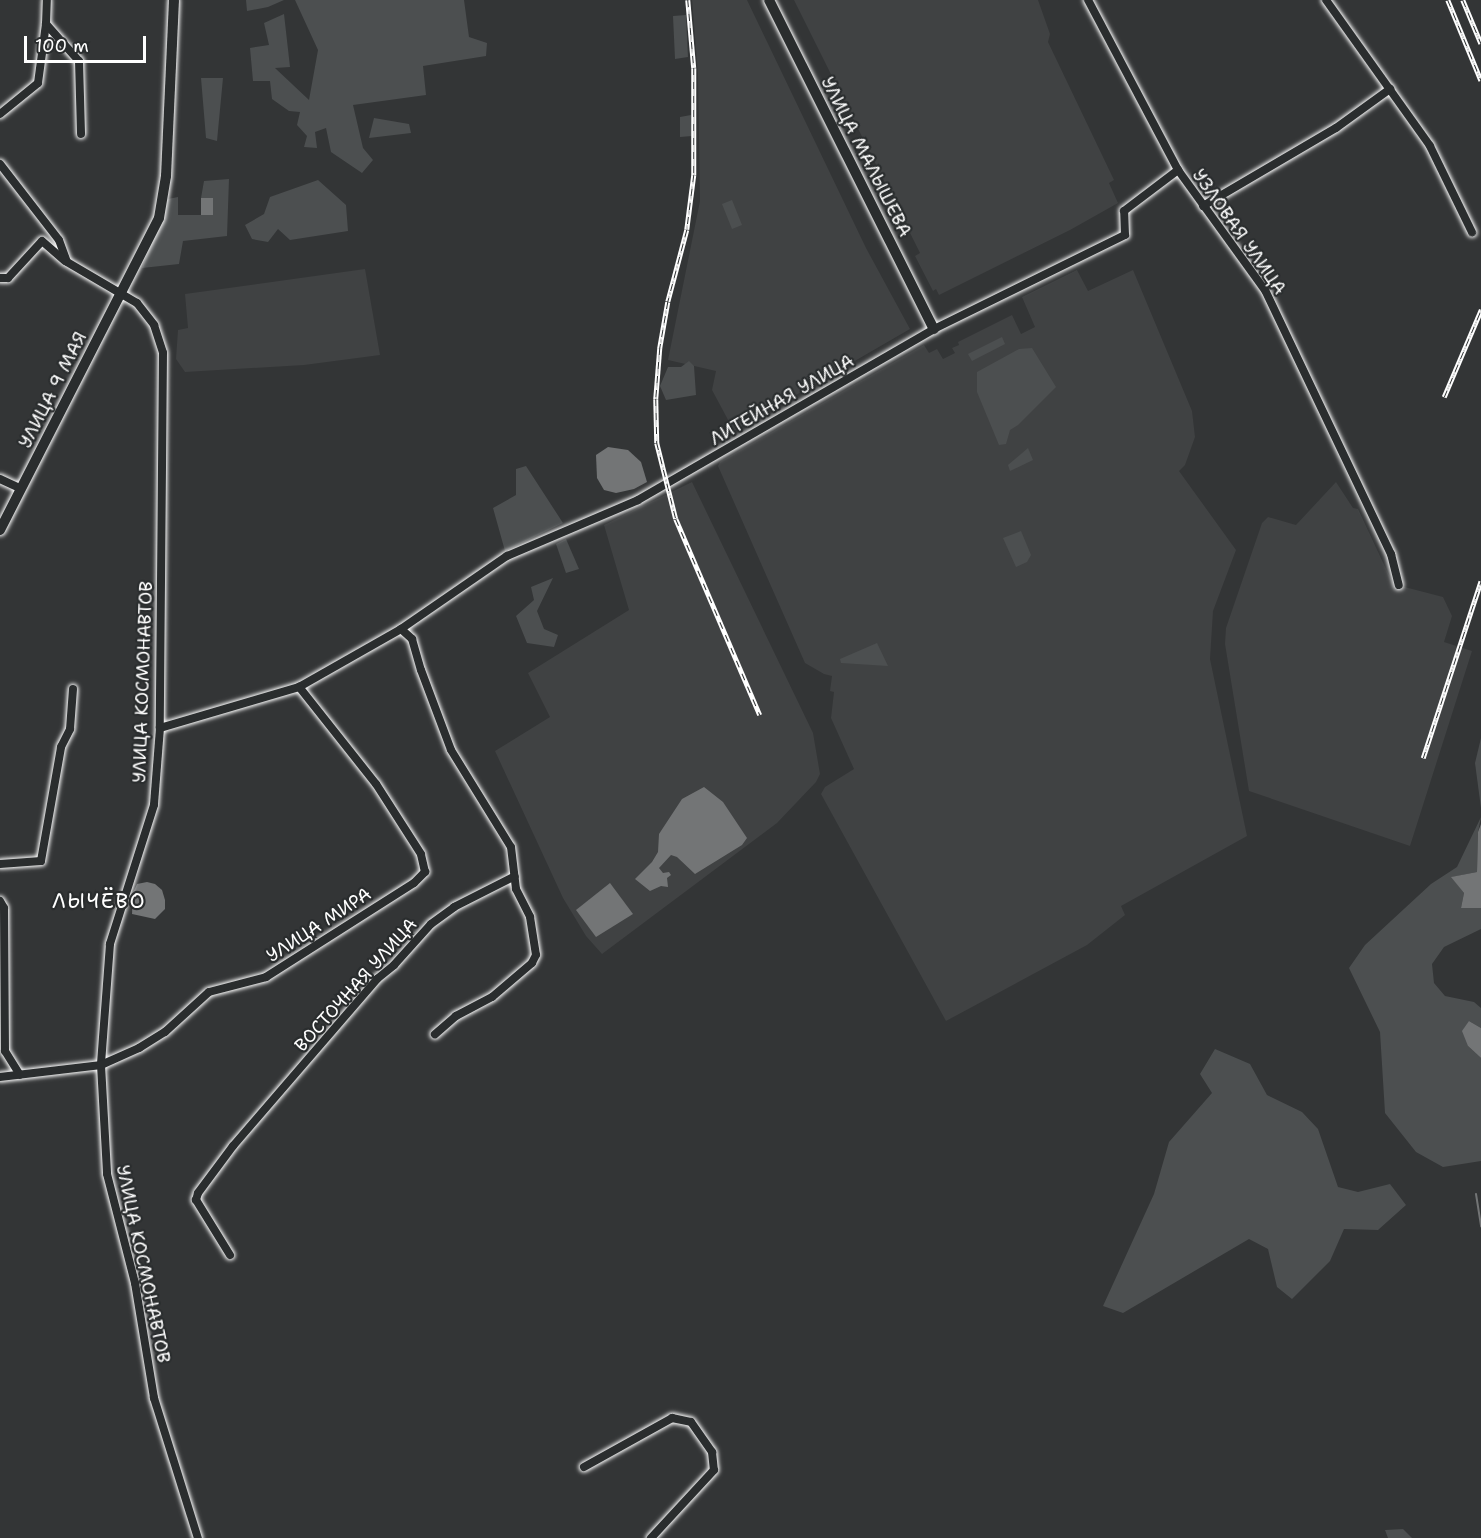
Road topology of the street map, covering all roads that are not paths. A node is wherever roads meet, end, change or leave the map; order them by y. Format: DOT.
graph roads {
  1 [pos="47,0"];
  2 [pos="174,0"];
  3 [pos="770,0"];
  4 [pos="1088,0"];
  5 [pos="1326,0"];
  6 [pos="46,24"];
  7 [pos="1390,89"];
  8 [pos="0,114"];
  9 [pos="81,134"];
  10 [pos="0,164"];
  11 [pos="1178,170"];
  12 [pos="1203,207"];
  13 [pos="1472,232"];
  14 [pos="67,262"];
  15 [pos="0,278"];
  16 [pos="121,294"];
  17 [pos="934,329"];
  18 [pos="0,479"];
  19 [pos="21,489"];
  20 [pos="0,530"];
  21 [pos="1399,585"];
  22 [pos="401,629"];
  23 [pos="299,687"];
  24 [pos="73,689"];
  25 [pos="160,728"];
  26 [pos="0,864"];
  27 [pos="515,876"];
  28 [pos="0,901"];
  29 [pos="435,1034"];
  30 [pos="101,1065"];
  31 [pos="20,1075"];
  32 [pos="0,1077"];
  33 [pos="230,1255"];
  34 [pos="584,1467"];
  35 [pos="198,1538"];
  36 [pos="651,1538"];
  1 -- 6 [label="street"];
  2 -- 16 [label="main road, УЛИЦА 9 МАЯ"];
  3 -- 17 [label="main road, УЛИЦА МАЛЫШЕВА"];
  4 -- 11 [label="street, УЗЛОВАЯ УЛИЦА"];
  5 -- 7 [label="street"];
  6 -- 8 [label="street"];
  6 -- 9 [label="street"];
  7 -- 12 [label="street"];
  7 -- 13 [label="street"];
  10 -- 14 [label="street"];
  11 -- 12 [label="street, УЗЛОВАЯ УЛИЦА"];
  11 -- 17 [label="street, ЛИТЕЙНАЯ УЛИЦА"];
  12 -- 21 [label="street, УЗЛОВАЯ УЛИЦА"];
  14 -- 15 [label="street"];
  14 -- 16 [label="street, УЛИЦА КОСМОНАВТОВ"];
  16 -- 19 [label="main road, УЛИЦА 9 МАЯ"];
  16 -- 25 [label="street, УЛИЦА КОСМОНАВТОВ"];
  17 -- 22 [label="street, ЛИТЕЙНАЯ УЛИЦА"];
  18 -- 19 [label="street"];
  19 -- 20 [label="main road, УЛИЦА 9 МАЯ"];
  22 -- 23 [label="street, ЛИТЕЙНАЯ УЛИЦА"];
  22 -- 27 [label="street"];
  23 -- 25 [label="street, ЛИТЕЙНАЯ УЛИЦА"];
  23 -- 30 [label="street, УЛИЦА МИРА"];
  24 -- 26 [label="street"];
  25 -- 30 [label="street, УЛИЦА КОСМОНАВТОВ"];
  27 -- 29 [label="street"];
  27 -- 33 [label="street, ВОСТОЧНАЯ УЛИЦА"];
  28 -- 31 [label="street"];
  30 -- 31 [label="street, УЛИЦА МИРА"];
  30 -- 35 [label="street, УЛИЦА КОСМОНАВТОВ"];
  31 -- 32 [label="street, УЛИЦА МИРА"];
  34 -- 36 [label="street"];
}
